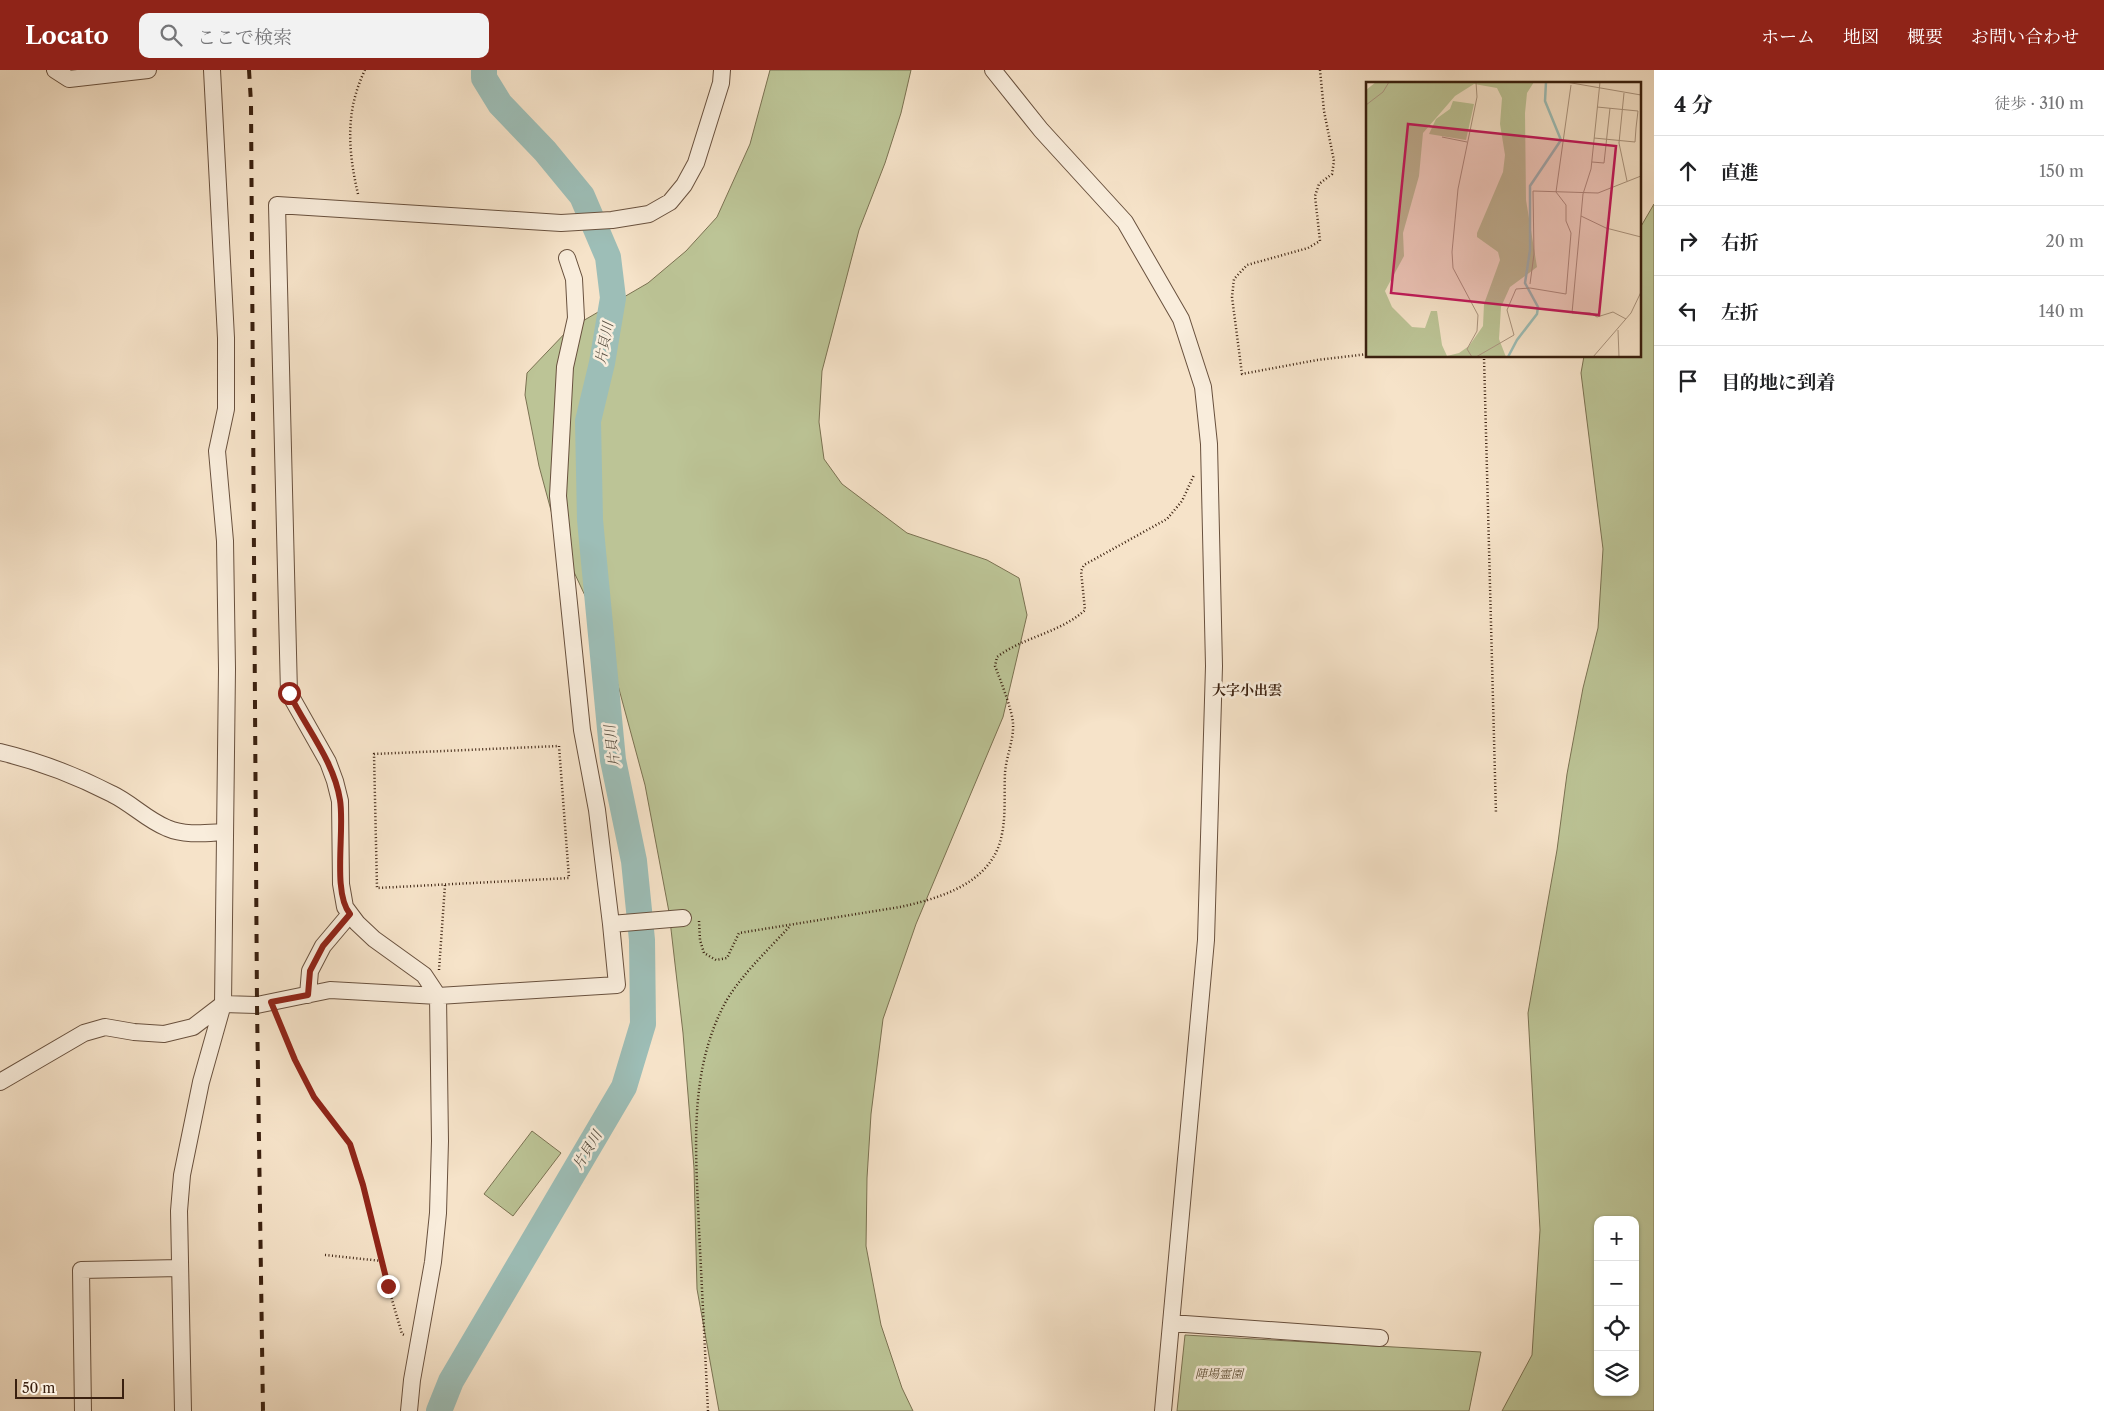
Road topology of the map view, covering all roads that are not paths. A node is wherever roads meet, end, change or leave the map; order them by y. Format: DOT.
graph roads {
  1 [pos="55,70"];
  2 [pos="148,70"];
  3 [pos="212,70"];
  4 [pos="722,70"];
  5 [pos="993,70"];
  6 [pos="567,258"];
  7 [pos="0,752"];
  8 [pos="224,832"];
  9 [pos="350,914"];
  10 [pos="683,918"];
  11 [pos="612,924"];
  12 [pos="308,995"];
  13 [pos="438,996"];
  14 [pos="223,1004"];
  15 [pos="0,1082"];
  16 [pos="180,1268"];
  17 [pos="1171,1323"];
  18 [pos="1380,1338"];
  19 [pos="83,1411"];
  20 [pos="183,1411"];
  21 [pos="410,1411"];
  22 [pos="1163,1411"];
  1 -- 2 [label="street"];
  3 -- 8 [label="street"];
  4 -- 9 [label="street"];
  5 -- 17 [label="street"];
  6 -- 11 [label="street"];
  7 -- 8 [label="street"];
  8 -- 14 [label="street"];
  9 -- 12 [label="street"];
  9 -- 13 [label="street"];
  10 -- 11 [label="street"];
  11 -- 13 [label="street"];
  12 -- 13 [label="street"];
  12 -- 14 [label="street"];
  13 -- 21 [label="street"];
  14 -- 15 [label="street"];
  14 -- 16 [label="street"];
  16 -- 19 [label="street"];
  16 -- 20 [label="street"];
  17 -- 18 [label="street"];
  17 -- 22 [label="street"];
}
